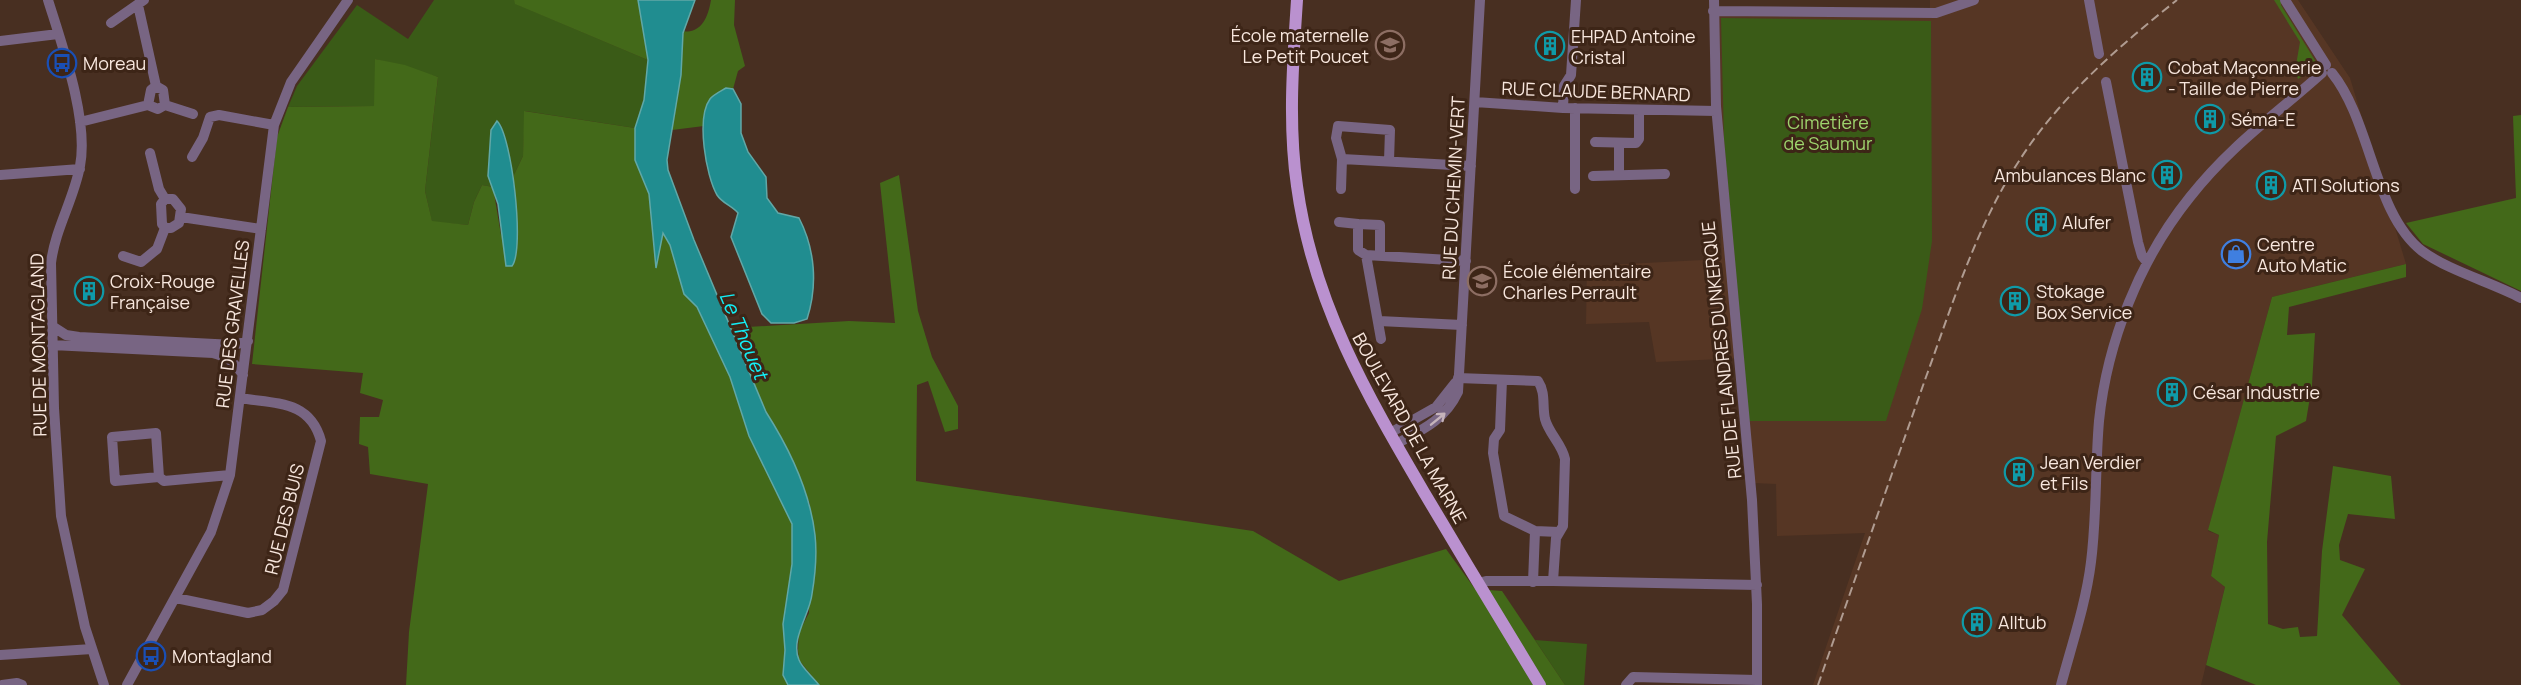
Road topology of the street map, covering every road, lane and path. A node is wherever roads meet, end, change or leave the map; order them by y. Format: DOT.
graph roads {
  1 [pos="48,0"];
  2 [pos="1297,0"];
  3 [pos="1480,0"];
  4 [pos="1576,0"];
  5 [pos="1974,0"];
  6 [pos="2089,0"];
  7 [pos="346,1"];
  8 [pos="2288,2"];
  9 [pos="141,3"];
  10 [pos="1713,5"];
  11 [pos="111,23"];
  12 [pos="58,34"];
  13 [pos="0,41"];
  14 [pos="2099,54"];
  15 [pos="2326,70"];
  16 [pos="2106,82"];
  17 [pos="156,86"];
  18 [pos="1475,102"];
  19 [pos="148,105"];
  20 [pos="165,105"];
  21 [pos="1563,108"];
  22 [pos="1575,108"];
  23 [pos="1639,110"];
  24 [pos="1716,111"];
  25 [pos="193,114"];
  26 [pos="80,122"];
  27 [pos="274,125"];
  28 [pos="1595,142"];
  29 [pos="1619,143"];
  30 [pos="150,153"];
  31 [pos="192,157"];
  32 [pos="1342,159"];
  33 [pos="1389,161"];
  34 [pos="1471,166"];
  35 [pos="80,169"];
  36 [pos="51,171"];
  37 [pos="1665,174"];
  38 [pos="0,175"];
  39 [pos="1619,175"];
  40 [pos="1593,176"];
  41 [pos="74,183"];
  42 [pos="1341,189"];
  43 [pos="1575,189"];
  44 [pos="165,199"];
  45 [pos="181,217"];
  46 [pos="1339,222"];
  47 [pos="1358,224"];
  48 [pos="165,228"];
  49 [pos="261,229"];
  50 [pos="1366,255"];
  51 [pos="123,256"];
  52 [pos="1380,256"];
  53 [pos="1466,261"];
  54 [pos="2147,262"];
  55 [pos="2521,298"];
  56 [pos="1379,321"];
  57 [pos="1462,325"];
  58 [pos="52,326"];
  59 [pos="79,337"];
  60 [pos="1381,339"];
  61 [pos="52,342"];
  62 [pos="247,346"];
  63 [pos="213,353"];
  64 [pos="243,375"];
  65 [pos="1458,378"];
  66 [pos="1502,380"];
  67 [pos="240,398"];
  68 [pos="1393,438"];
  69 [pos="230,474"];
  70 [pos="159,477"];
  71 [pos="1535,531"];
  72 [pos="1559,532"];
  73 [pos="1553,581"];
  74 [pos="1533,582"];
  75 [pos="1479,584"];
  76 [pos="1757,585"];
  77 [pos="176,598"];
  78 [pos="94,653"];
  79 [pos="145,654"];
  80 [pos="0,655"];
  81 [pos="1757,683"];
  82 [pos="2,685"];
  83 [pos="22,685"];
  84 [pos="104,685"];
  85 [pos="112,685"];
  86 [pos="127,685"];
  87 [pos="135,685"];
  88 [pos="1540,685"];
  89 [pos="1626,685"];
  90 [pos="2061,685"];
  1 -- 12 [label="street, RUE DE MONTAGLAND"];
  2 -- 68 [label="main road, BOULEVARD DE LA MARNE"];
  3 -- 18 [label="street, RUE DU CHEMIN-VERT"];
  4 -- 21 [label="street"];
  5 -- 10 [label="street"];
  6 -- 14 [label="street"];
  7 -- 27 [label="street, RUE DES GRAVELLES"];
  8 -- 15 [label="street"];
  9 -- 11 [label="street"];
  9 -- 17 [label="street"];
  10 -- 24 [label="street, RUE DE FLANDRES DUNKERQUE"];
  12 -- 13 [label="street"];
  12 -- 26 [label="street, RUE DE MONTAGLAND"];
  15 -- 54 [label="street"];
  15 -- 55 [label="street"];
  16 -- 54 [label="street"];
  17 -- 19 [label="street"];
  17 -- 20 [label="street"];
  18 -- 21 [label="street, RUE CLAUDE BERNARD"];
  18 -- 34 [label="street, RUE DU CHEMIN-VERT"];
  19 -- 20 [label="street"];
  19 -- 26 [label="street"];
  20 -- 25 [label="street"];
  21 -- 22 [label="street, RUE CLAUDE BERNARD"];
  22 -- 23 [label="street, RUE CLAUDE BERNARD"];
  22 -- 43 [label="street"];
  23 -- 24 [label="street, RUE CLAUDE BERNARD"];
  23 -- 29 [label="street"];
  24 -- 76 [label="street, RUE DE FLANDRES DUNKERQUE"];
  26 -- 35 [label="street, RUE DE MONTAGLAND"];
  27 -- 31 [label="street"];
  27 -- 49 [label="street, RUE DES GRAVELLES"];
  28 -- 29 [label="street"];
  29 -- 39 [label="street"];
  30 -- 44 [label="street"];
  32 -- 33 [label="street"];
  32 -- 33 [label="street"];
  32 -- 42 [label="street"];
  33 -- 34 [label="street"];
  34 -- 53 [label="street, RUE DU CHEMIN-VERT"];
  35 -- 36 [label="street"];
  35 -- 41 [label="street, RUE DE MONTAGLAND"];
  36 -- 38 [label="street"];
  36 -- 41 [label="street"];
  37 -- 39 [label="street"];
  39 -- 40 [label="street"];
  41 -- 58 [label="street, RUE DE MONTAGLAND"];
  44 -- 45 [label="street"];
  44 -- 48 [label="street"];
  45 -- 48 [label="street"];
  45 -- 49 [label="street"];
  46 -- 47 [label="street"];
  47 -- 50 [label="street"];
  47 -- 52 [label="street"];
  48 -- 51 [label="street"];
  49 -- 62 [label="street, RUE DES GRAVELLES"];
  50 -- 52 [label="street"];
  50 -- 56 [label="street"];
  52 -- 53 [label="street"];
  53 -- 57 [label="street, RUE DU CHEMIN-VERT"];
  54 -- 90 [label="street"];
  56 -- 57 [label="street"];
  56 -- 60 [label="street"];
  57 -- 65 [label="street, RUE DU CHEMIN-VERT"];
  58 -- 59 [label="street"];
  58 -- 61 [label="street, RUE DE MONTAGLAND"];
  59 -- 61 [label="street"];
  59 -- 62 [label="street"];
  61 -- 63 [label="street"];
  61 -- 78 [label="street, RUE DE MONTAGLAND"];
  62 -- 63 [label="street"];
  62 -- 64 [label="street, RUE DES GRAVELLES"];
  63 -- 64 [label="street"];
  64 -- 67 [label="street, RUE DES GRAVELLES"];
  65 -- 66 [label="street"];
  65 -- 68 [label="street"];
  66 -- 71 [label="street"];
  66 -- 72 [label="street"];
  67 -- 69 [label="street, RUE DES GRAVELLES"];
  67 -- 77 [label="street, RUE DES BUIS"];
  68 -- 75 [label="main road, BOULEVARD DE LA MARNE"];
  69 -- 70 [label="street"];
  69 -- 77 [label="street, RUE DES GRAVELLES"];
  70 -- 70 [label="street"];
  71 -- 72 [label="street"];
  71 -- 74 [label="street"];
  72 -- 73 [label="street"];
  73 -- 74 [label="street"];
  73 -- 76 [label="street"];
  74 -- 75 [label="street"];
  75 -- 88 [label="main road, BOULEVARD DE LA MARNE"];
  76 -- 81 [label="street, RUE DE FLANDRES DUNKERQUE"];
  77 -- 79 [label="street, RUE DES GRAVELLES"];
  78 -- 80 [label="street"];
  78 -- 84 [label="street, RUE DE MONTAGLAND"];
  78 -- 85 [label="street, RUE DE MONTAGLAND"];
  79 -- 86 [label="street, RUE DES GRAVELLES"];
  79 -- 87 [label="street, RUE DES GRAVELLES"];
  81 -- 89 [label="street"];
  82 -- 83 [label="street"];
}
